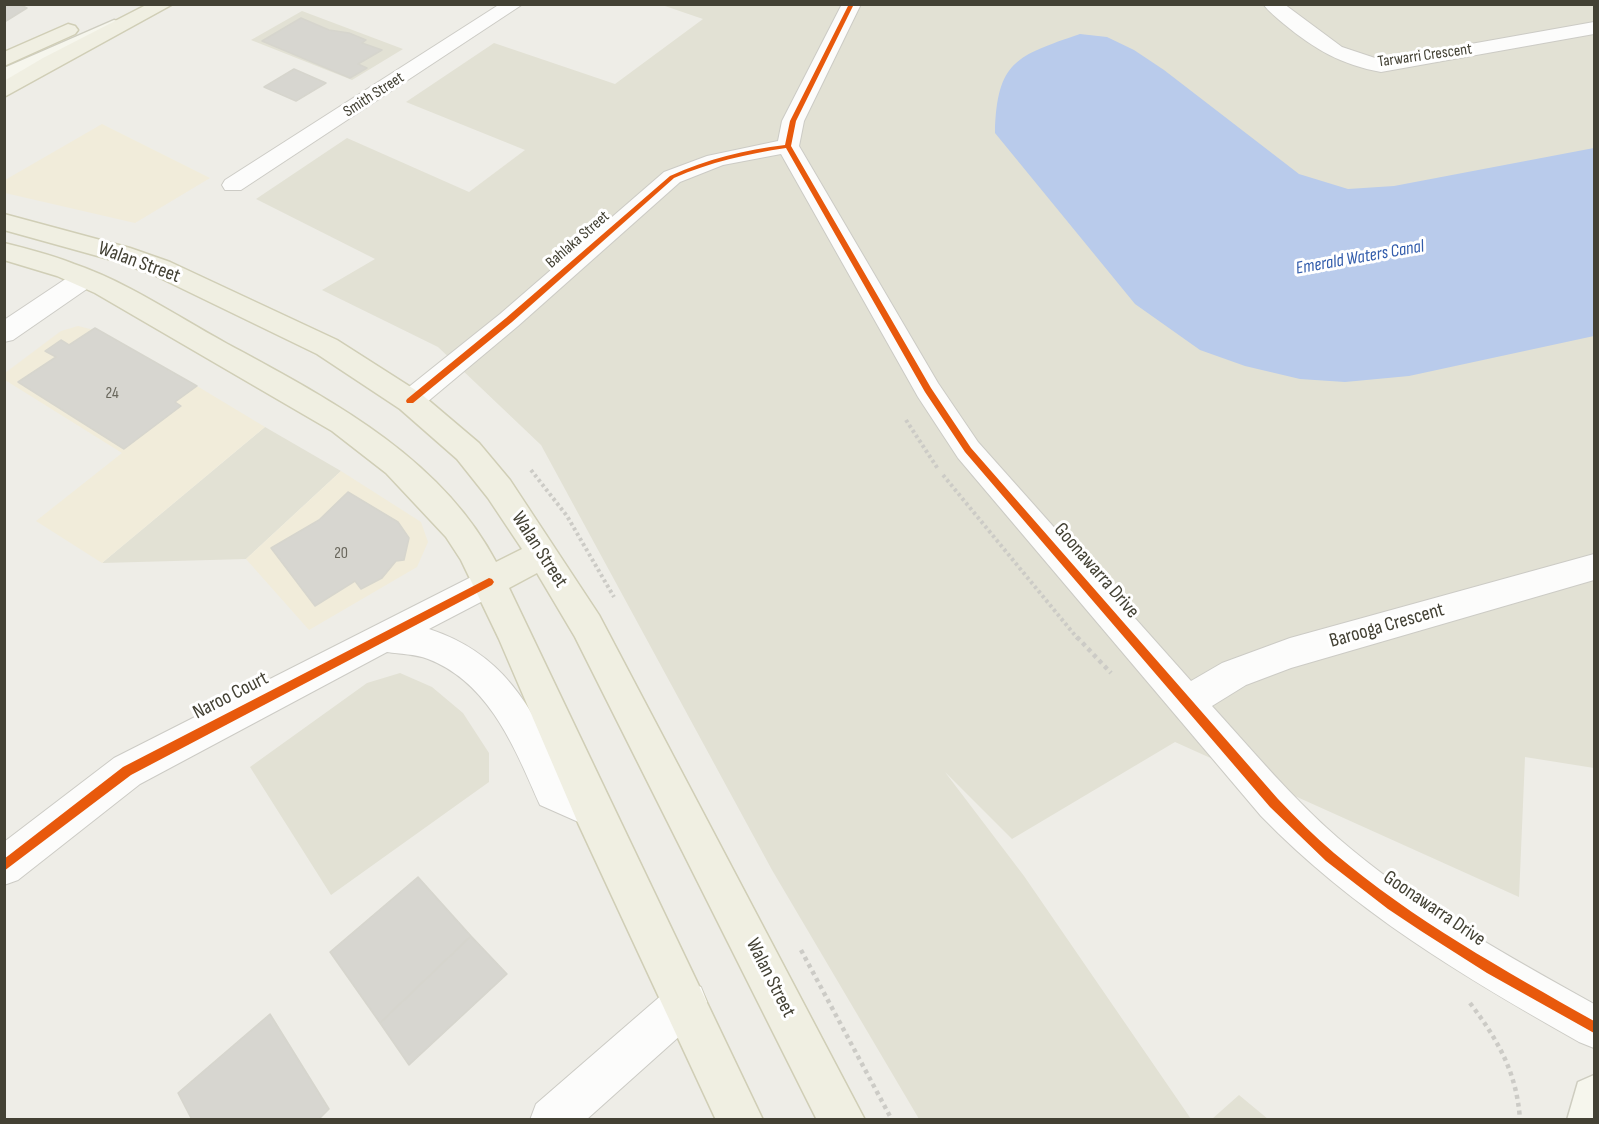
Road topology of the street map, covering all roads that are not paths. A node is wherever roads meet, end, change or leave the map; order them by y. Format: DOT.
graph roads {
  1 [pos="164,4"];
  2 [pos="514,4"];
  3 [pos="852,4"];
  4 [pos="1272,4"];
  5 [pos="126,12"];
  6 [pos="1594,28"];
  7 [pos="4,60"];
  8 [pos="4,76"];
  9 [pos="4,90"];
  10 [pos="788,146"];
  11 [pos="233,185"];
  12 [pos="4,222"];
  13 [pos="4,250"];
  14 [pos="85,278"];
  15 [pos="4,333"];
  16 [pos="410,401"];
  17 [pos="543,554"];
  18 [pos="1594,567"];
  19 [pos="489,582"];
  20 [pos="387,637"];
  21 [pos="1187,702"];
  22 [pos="592,809"];
  23 [pos="4,866"];
  24 [pos="686,1002"];
  25 [pos="1594,1027"];
  26 [pos="1594,1098"];
  27 [pos="552,1119"];
  28 [pos="740,1119"];
  29 [pos="842,1119"];
  30 [pos="1590,1119"];
  1 -- 5 [label="main road"];
  2 -- 11 [label="street, Smith Street"];
  3 -- 10 [label="street"];
  4 -- 6 [label="street, Tarwarri Crescent"];
  5 -- 7 [label="main road"];
  5 -- 8 [label="street"];
  5 -- 9 [label="main road"];
  10 -- 16 [label="street, Bahlaka Street"];
  10 -- 21 [label="street, Goonawarra Drive"];
  12 -- 16 [label="main road, Walan Street"];
  13 -- 14 [label="main road, Walan Street"];
  14 -- 15 [label="street"];
  14 -- 19 [label="main road, Walan Street"];
  16 -- 17 [label="main road, Walan Street"];
  17 -- 19 [label="main road"];
  17 -- 29 [label="main road, Walan Street"];
  18 -- 21 [label="street, Barooga Crescent"];
  19 -- 20 [label="street, Naroo Court"];
  19 -- 22 [label="main road, Walan Street"];
  20 -- 22 [label="street"];
  20 -- 23 [label="street, Naroo Court"];
  21 -- 25 [label="street, Goonawarra Drive"];
  22 -- 24 [label="main road, Walan Street"];
  24 -- 27 [label="street"];
  24 -- 28 [label="main road, Walan Street"];
  26 -- 30 [label="street"];
}
